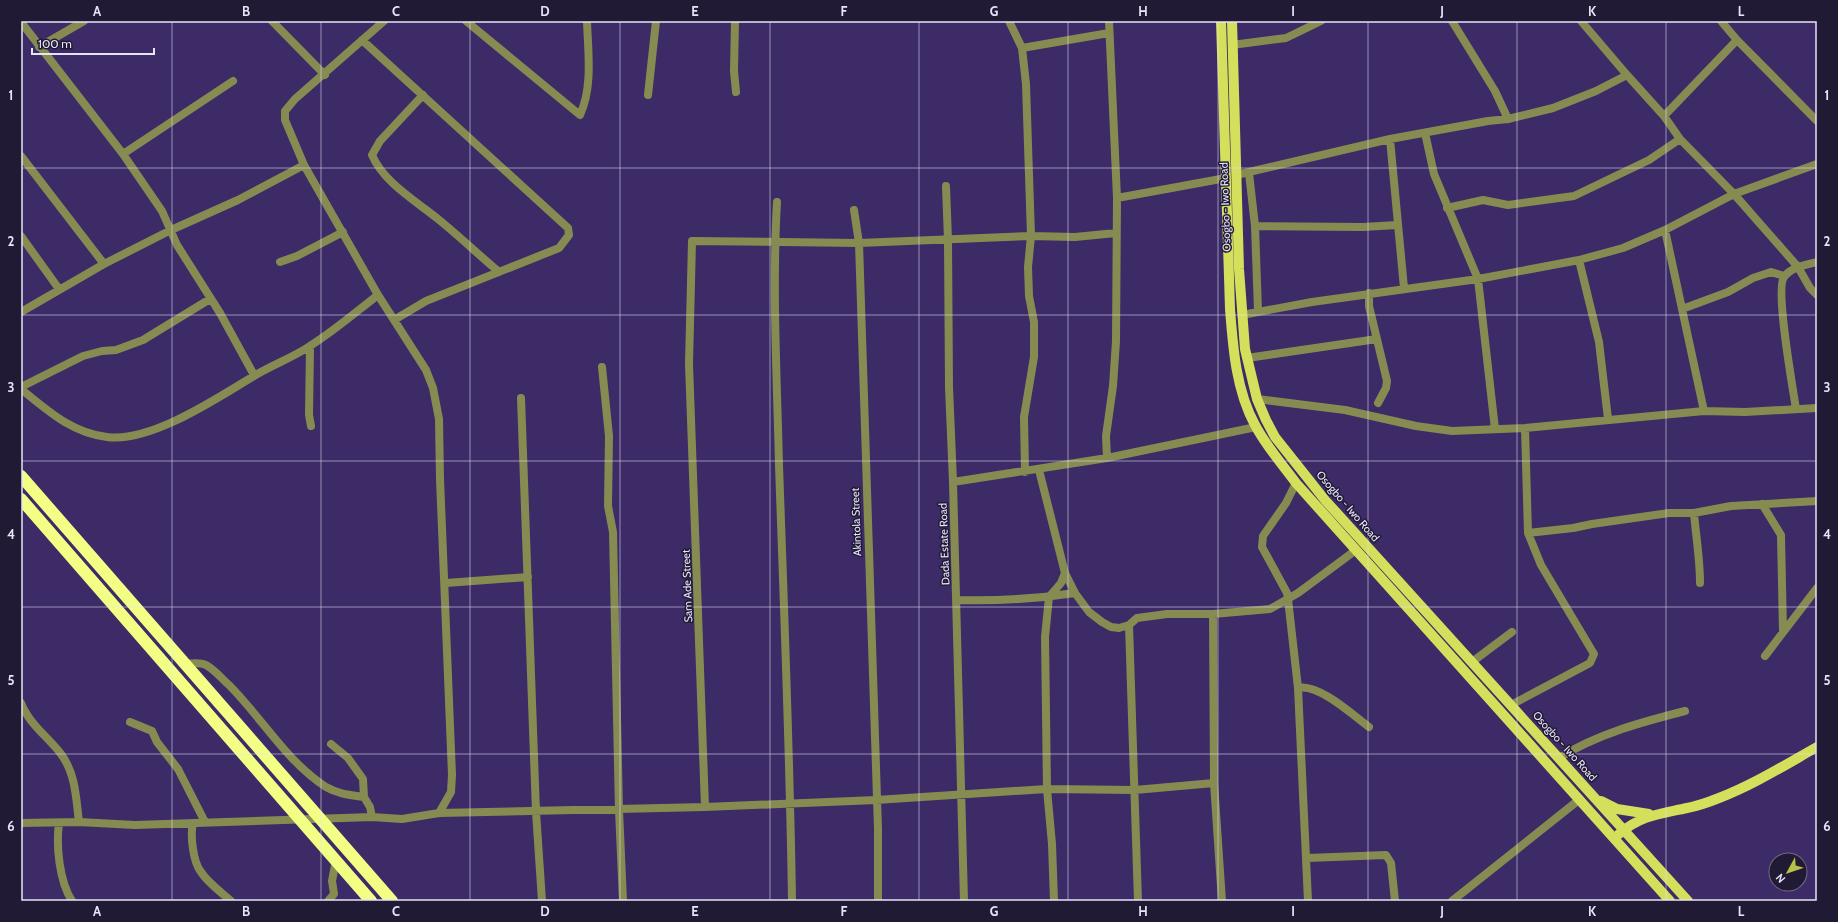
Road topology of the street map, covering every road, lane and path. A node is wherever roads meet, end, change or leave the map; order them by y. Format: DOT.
graph roads {
  1 [pos="84,21"];
  2 [pos="272,21"];
  3 [pos="384,21"];
  4 [pos="466,21"];
  5 [pos="587,21"];
  6 [pos="656,21"];
  7 [pos="735,21"];
  8 [pos="1009,21"];
  9 [pos="1109,21"];
  10 [pos="1221,21"];
  11 [pos="1232,21"];
  12 [pos="1322,21"];
  13 [pos="1452,21"];
  14 [pos="1581,21"];
  15 [pos="1721,21"];
  16 [pos="21,22"];
  17 [pos="1109,33"];
  18 [pos="362,40"];
  19 [pos="1737,40"];
  20 [pos="1232,45"];
  21 [pos="39,47"];
  22 [pos="1022,48"];
  23 [pos="324,75"];
  24 [pos="1627,75"];
  25 [pos="233,81"];
  26 [pos="736,92"];
  27 [pos="423,95"];
  28 [pos="648,95"];
  29 [pos="1664,116"];
  30 [pos="1508,119"];
  31 [pos="1817,121"];
  32 [pos="1425,133"];
  33 [pos="1680,139"];
  34 [pos="1390,140"];
  35 [pos="123,154"];
  36 [pos="21,156"];
  37 [pos="1817,164"];
  38 [pos="304,166"];
  39 [pos="1249,173"];
  40 [pos="1231,176"];
  41 [pos="946,186"];
  42 [pos="1734,194"];
  43 [pos="1117,198"];
  44 [pos="776,202"];
  45 [pos="1447,208"];
  46 [pos="854,210"];
  47 [pos="1397,225"];
  48 [pos="1255,226"];
  49 [pos="171,230"];
  50 [pos="1665,230"];
  51 [pos="343,232"];
  52 [pos="1116,233"];
  53 [pos="21,236"];
  54 [pos="1031,236"];
  55 [pos="948,240"];
  56 [pos="775,242"];
  57 [pos="859,243"];
  58 [pos="1579,260"];
  59 [pos="280,262"];
  60 [pos="1817,262"];
  61 [pos="104,264"];
  62 [pos="1798,267"];
  63 [pos="499,272"];
  64 [pos="1784,276"];
  65 [pos="1478,279"];
  66 [pos="1404,288"];
  67 [pos="59,289"];
  68 [pos="1369,294"];
  69 [pos="378,295"];
  70 [pos="1817,295"];
  71 [pos="210,299"];
  72 [pos="1682,309"];
  73 [pos="1258,311"];
  74 [pos="21,312"];
  75 [pos="1242,315"];
  76 [pos="394,320"];
  77 [pos="1377,339"];
  78 [pos="310,347"];
  79 [pos="1247,358"];
  80 [pos="602,367"];
  81 [pos="254,376"];
  82 [pos="21,388"];
  83 [pos="521,398"];
  84 [pos="1257,399"];
  85 [pos="1378,403"];
  86 [pos="1817,408"];
  87 [pos="1796,409"];
  88 [pos="1704,411"];
  89 [pos="1608,419"];
  90 [pos="311,426"];
  91 [pos="1256,427"];
  92 [pos="1524,428"];
  93 [pos="1495,429"];
  94 [pos="1107,458"];
  95 [pos="1039,470"];
  96 [pos="1026,472"];
  97 [pos="21,476"];
  98 [pos="953,482"];
  99 [pos="1296,483"];
  100 [pos="21,500"];
  101 [pos="1817,501"];
  102 [pos="1762,504"];
  103 [pos="1694,513"];
  104 [pos="1528,533"];
  105 [pos="1356,550"];
  106 [pos="1065,573"];
  107 [pos="528,577"];
  108 [pos="446,583"];
  109 [pos="1700,583"];
  110 [pos="1817,588"];
  111 [pos="1075,593"];
  112 [pos="1049,597"];
  113 [pos="1288,599"];
  114 [pos="956,600"];
  115 [pos="1213,614"];
  116 [pos="1128,625"];
  117 [pos="1512,632"];
  118 [pos="1783,632"];
  119 [pos="1764,656"];
  120 [pos="1472,662"];
  121 [pos="185,664"];
  122 [pos="1298,688"];
  123 [pos="21,703"];
  124 [pos="1511,705"];
  125 [pos="1685,711"];
  126 [pos="130,722"];
  127 [pos="1369,727"];
  128 [pos="331,744"];
  129 [pos="1817,747"];
  130 [pos="1559,758"];
  131 [pos="1214,783"];
  132 [pos="1047,789"];
  133 [pos="1135,790"];
  134 [pos="961,794"];
  135 [pos="1592,794"];
  136 [pos="364,797"];
  137 [pos="1580,799"];
  138 [pos="876,800"];
  139 [pos="791,802"];
  140 [pos="705,807"];
  141 [pos="619,810"];
  142 [pos="536,812"];
  143 [pos="439,813"];
  144 [pos="1655,814"];
  145 [pos="372,817"];
  146 [pos="320,819"];
  147 [pos="300,820"];
  148 [pos="79,822"];
  149 [pos="205,822"];
  150 [pos="21,823"];
  151 [pos="59,823"];
  152 [pos="193,823"];
  153 [pos="1624,830"];
  154 [pos="1614,838"];
  155 [pos="1307,858"];
  156 [pos="336,860"];
  157 [pos="72,901"];
  158 [pos="231,901"];
  159 [pos="328,901"];
  160 [pos="371,901"];
  161 [pos="392,901"];
  162 [pos="542,901"];
  163 [pos="623,901"];
  164 [pos="792,901"];
  165 [pos="878,901"];
  166 [pos="964,901"];
  167 [pos="1054,901"];
  168 [pos="1138,901"];
  169 [pos="1222,901"];
  170 [pos="1308,901"];
  171 [pos="1395,901"];
  172 [pos="1452,901"];
  173 [pos="1670,901"];
  174 [pos="1688,901"];
  1 -- 21 [label="street"];
  2 -- 23 [label="street"];
  3 -- 18 [label="street"];
  4 -- 5 [label="street"];
  6 -- 28 [label="street"];
  7 -- 26 [label="street"];
  8 -- 22 [label="street"];
  9 -- 17 [label="street"];
  10 -- 40 [label="main road, Osogbo - Iwo Road"];
  11 -- 20 [label="main road, Osogbo - Iwo Road"];
  12 -- 20 [label="street"];
  13 -- 30 [label="street"];
  14 -- 24 [label="street"];
  15 -- 19 [label="street"];
  16 -- 21 [label="street"];
  17 -- 22 [label="street"];
  17 -- 43 [label="street"];
  18 -- 23 [label="street"];
  18 -- 27 [label="street"];
  19 -- 29 [label="street"];
  19 -- 31 [label="street"];
  20 -- 40 [label="main road, Osogbo - Iwo Road"];
  21 -- 35 [label="street"];
  22 -- 54 [label="street"];
  23 -- 38 [label="street"];
  24 -- 29 [label="street"];
  24 -- 30 [label="street"];
  25 -- 35 [label="street"];
  27 -- 63 [label="street"];
  27 -- 63 [label="street"];
  29 -- 33 [label="street"];
  30 -- 32 [label="street"];
  32 -- 34 [label="street"];
  32 -- 45 [label="street"];
  33 -- 42 [label="street"];
  33 -- 45 [label="street"];
  34 -- 39 [label="street"];
  34 -- 47 [label="street"];
  35 -- 49 [label="street"];
  36 -- 61 [label="street"];
  37 -- 42 [label="street"];
  38 -- 49 [label="street"];
  38 -- 51 [label="street"];
  39 -- 40 [label="street"];
  39 -- 48 [label="street"];
  40 -- 43 [label="street"];
  40 -- 75 [label="main road, Osogbo - Iwo Road"];
  40 -- 91 [label="main road, Osogbo - Iwo Road"];
  41 -- 55 [label="street, Dada Estate Road"];
  42 -- 50 [label="street"];
  42 -- 62 [label="street"];
  43 -- 52 [label="street"];
  44 -- 56 [label="street"];
  45 -- 65 [label="street"];
  46 -- 57 [label="street, Akintola Street"];
  47 -- 48 [label="street"];
  47 -- 66 [label="street"];
  48 -- 73 [label="street"];
  49 -- 61 [label="street"];
  49 -- 71 [label="street"];
  50 -- 58 [label="street"];
  50 -- 72 [label="street"];
  51 -- 59 [label="street"];
  51 -- 69 [label="street"];
  52 -- 54 [label="street"];
  52 -- 94 [label="street"];
  53 -- 67 [label="street"];
  54 -- 55 [label="street"];
  54 -- 96 [label="street"];
  55 -- 57 [label="street"];
  55 -- 98 [label="street, Dada Estate Road"];
  56 -- 57 [label="street"];
  56 -- 139 [label="street"];
  56 -- 140 [label="street, Sam Ade Street"];
  57 -- 138 [label="street, Akintola Street"];
  58 -- 65 [label="street"];
  58 -- 89 [label="street"];
  60 -- 62 [label="street"];
  61 -- 67 [label="street"];
  62 -- 64 [label="street"];
  62 -- 70 [label="street"];
  63 -- 76 [label="street"];
  64 -- 72 [label="street"];
  64 -- 87 [label="street"];
  65 -- 66 [label="street"];
  65 -- 93 [label="street"];
  66 -- 68 [label="street"];
  67 -- 74 [label="street"];
  68 -- 73 [label="street"];
  68 -- 77 [label="street"];
  69 -- 76 [label="street"];
  69 -- 78 [label="street"];
  71 -- 81 [label="street"];
  71 -- 82 [label="street"];
  72 -- 88 [label="street"];
  73 -- 75 [label="street"];
  75 -- 79 [label="main road, Osogbo - Iwo Road"];
  76 -- 108 [label="street"];
  77 -- 79 [label="street"];
  77 -- 85 [label="street"];
  78 -- 81 [label="street"];
  78 -- 90 [label="street"];
  79 -- 84 [label="main road, Osogbo - Iwo Road"];
  80 -- 141 [label="street"];
  81 -- 82 [label="street"];
  83 -- 107 [label="street"];
  84 -- 93 [label="street"];
  84 -- 120 [label="main road, Osogbo - Iwo Road"];
  86 -- 87 [label="street"];
  87 -- 88 [label="street"];
  88 -- 89 [label="street"];
  89 -- 92 [label="street"];
  91 -- 94 [label="street"];
  91 -- 99 [label="main road, Osogbo - Iwo Road"];
  92 -- 93 [label="street"];
  92 -- 104 [label="street"];
  94 -- 95 [label="street"];
  95 -- 96 [label="street"];
  95 -- 106 [label="street"];
  96 -- 98 [label="street"];
  97 -- 121 [label="highway"];
  98 -- 114 [label="street, Dada Estate Road"];
  99 -- 105 [label="main road, Osogbo - Iwo Road"];
  99 -- 113 [label="street"];
  100 -- 147 [label="highway"];
  101 -- 102 [label="street"];
  102 -- 103 [label="street"];
  102 -- 118 [label="street"];
  103 -- 104 [label="street"];
  103 -- 109 [label="street"];
  104 -- 124 [label="street"];
  105 -- 113 [label="street"];
  105 -- 137 [label="main road, Osogbo - Iwo Road"];
  106 -- 111 [label="street"];
  106 -- 112 [label="street"];
  107 -- 108 [label="street"];
  107 -- 142 [label="street"];
  108 -- 143 [label="street"];
  110 -- 118 [label="street"];
  111 -- 112 [label="street"];
  111 -- 116 [label="street"];
  112 -- 114 [label="street"];
  112 -- 132 [label="street"];
  113 -- 115 [label="street"];
  113 -- 122 [label="street"];
  114 -- 134 [label="street, Dada Estate Road"];
  115 -- 116 [label="street"];
  115 -- 131 [label="street"];
  116 -- 133 [label="street"];
  117 -- 120 [label="street"];
  118 -- 119 [label="street"];
  120 -- 124 [label="main road, Osogbo - Iwo Road"];
  121 -- 136 [label="street"];
  121 -- 146 [label="highway"];
  122 -- 127 [label="street"];
  122 -- 155 [label="street"];
  123 -- 148 [label="street"];
  124 -- 130 [label="main road, Osogbo - Iwo Road"];
  125 -- 130 [label="street"];
  126 -- 149 [label="street"];
  128 -- 136 [label="street"];
  129 -- 144 [label="main road"];
  130 -- 135 [label="main road, Osogbo - Iwo Road"];
  131 -- 133 [label="street"];
  131 -- 169 [label="street"];
  132 -- 133 [label="street"];
  132 -- 134 [label="street"];
  132 -- 167 [label="street"];
  133 -- 168 [label="street"];
  134 -- 138 [label="street"];
  134 -- 166 [label="street, Dada Estate Road"];
  135 -- 144 [label="main road"];
  135 -- 153 [label="main road, Osogbo - Iwo Road"];
  136 -- 145 [label="street"];
  137 -- 154 [label="main road, Osogbo - Iwo Road"];
  137 -- 172 [label="street"];
  138 -- 139 [label="street"];
  138 -- 165 [label="street, Akintola Street"];
  139 -- 140 [label="street"];
  139 -- 164 [label="street"];
  140 -- 141 [label="street"];
  141 -- 142 [label="street"];
  141 -- 163 [label="street"];
  142 -- 143 [label="street"];
  142 -- 162 [label="street"];
  143 -- 145 [label="street"];
  144 -- 153 [label="main road"];
  145 -- 146 [label="street"];
  146 -- 147 [label="street"];
  146 -- 161 [label="highway"];
  147 -- 149 [label="street"];
  147 -- 156 [label="highway"];
  148 -- 151 [label="street"];
  148 -- 152 [label="street"];
  149 -- 152 [label="street"];
  150 -- 151 [label="street"];
  151 -- 157 [label="street"];
  152 -- 158 [label="street"];
  153 -- 154 [label="main road"];
  153 -- 174 [label="main road, Osogbo - Iwo Road"];
  154 -- 173 [label="main road, Osogbo - Iwo Road"];
  155 -- 170 [label="street"];
  155 -- 171 [label="street"];
  156 -- 159 [label="street"];
  156 -- 160 [label="highway"];
}
